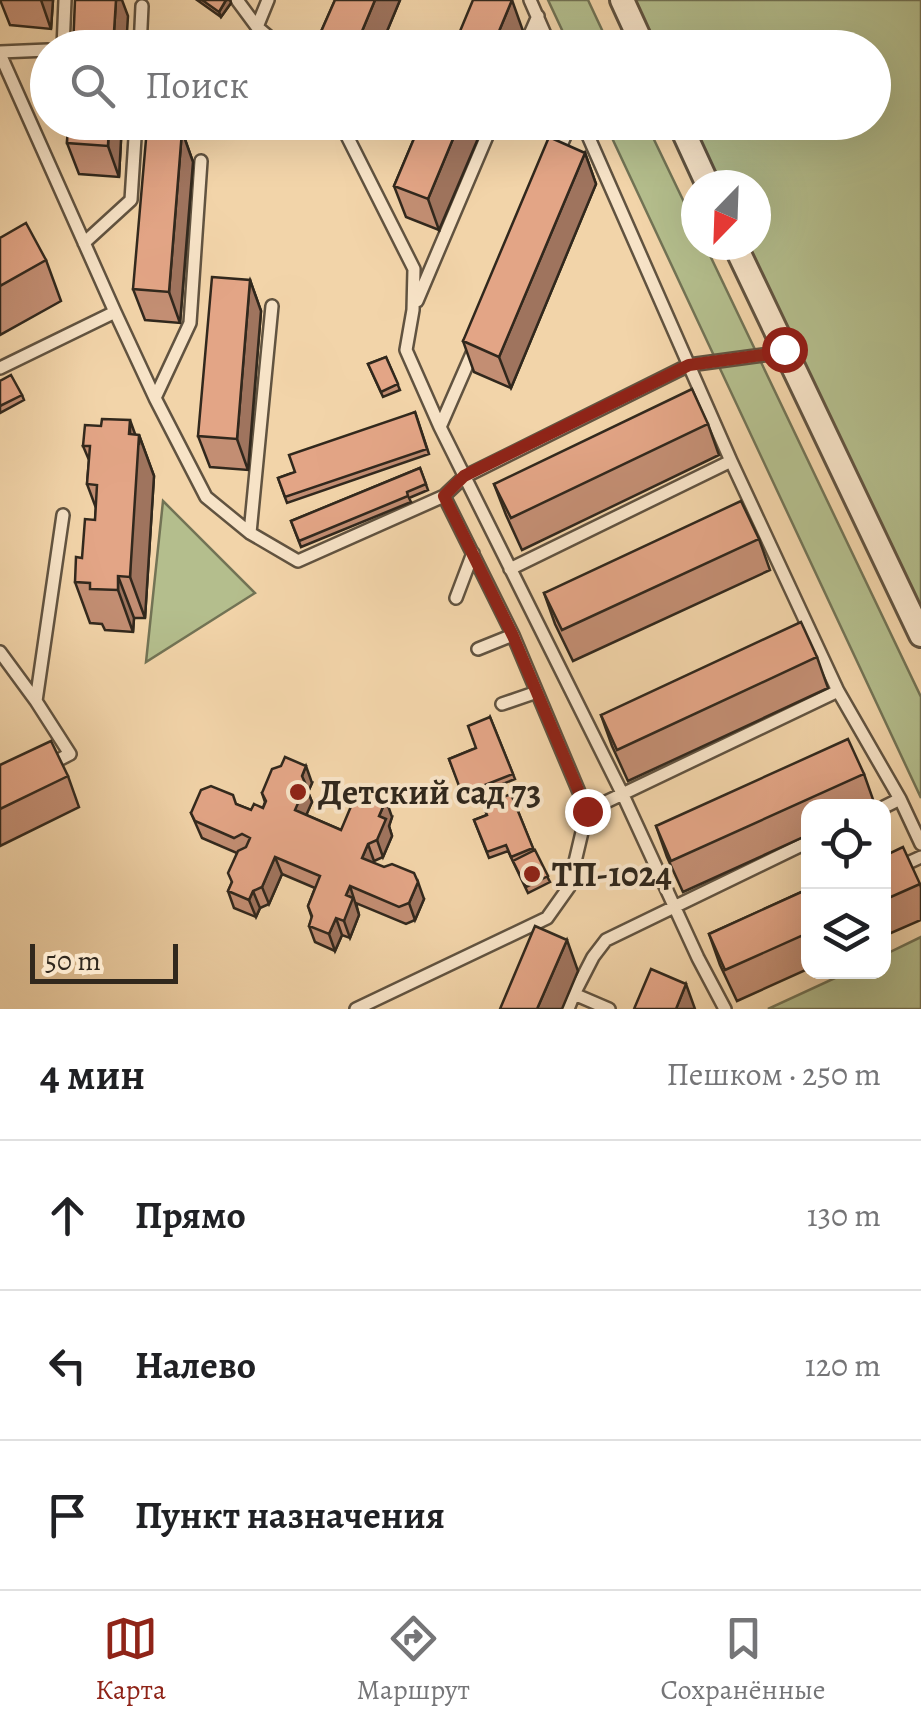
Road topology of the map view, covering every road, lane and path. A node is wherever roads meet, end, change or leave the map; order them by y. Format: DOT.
graph roads {
  1 [pos="66,0"];
  2 [pos="237,0"];
  3 [pos="268,0"];
  4 [pos="530,0"];
  5 [pos="622,0"];
  6 [pos="142,6"];
  7 [pos="538,16"];
  8 [pos="257,27"];
  9 [pos="64,30"];
  10 [pos="141,30"];
  11 [pos="261,30"];
  12 [pos="532,30"];
  13 [pos="544,30"];
  14 [pos="636,30"];
  15 [pos="30,51"];
  16 [pos="0,53"];
  17 [pos="30,121"];
  18 [pos="38,140"];
  19 [pos="135,140"];
  20 [pos="349,140"];
  21 [pos="484,140"];
  22 [pos="563,140"];
  23 [pos="590,140"];
  24 [pos="687,140"];
  25 [pos="201,161"];
  26 [pos="701,170"];
  27 [pos="548,176"];
  28 [pos="84,243"];
  29 [pos="743,260"];
  30 [pos="272,306"];
  31 [pos="413,310"];
  32 [pos="115,312"];
  33 [pos="478,338"];
  34 [pos="784,349"];
  35 [pos="689,365"];
  36 [pos="0,368"];
  37 [pos="155,398"];
  38 [pos="440,428"];
  39 [pos="731,461"];
  40 [pos="464,476"];
  41 [pos="444,496"];
  42 [pos="754,510"];
  43 [pos="63,514"];
  44 [pos="738,518"];
  45 [pos="250,533"];
  46 [pos="473,553"];
  47 [pos="510,570"];
  48 [pos="456,598"];
  49 [pos="552,612"];
  50 [pos="535,621"];
  51 [pos="921,635"];
  52 [pos="513,636"];
  53 [pos="478,650"];
  54 [pos="0,652"];
  55 [pos="12,669"];
  56 [pos="0,678"];
  57 [pos="838,691"];
  58 [pos="537,692"];
  59 [pos="36,700"];
  60 [pos="502,704"];
  61 [pos="35,772"];
  62 [pos="623,795"];
  63 [pos="900,799"];
  64 [pos="891,804"];
  65 [pos="587,811"];
  66 [pos="921,844"];
  67 [pos="801,845"];
  68 [pos="921,856"];
  69 [pos="891,871"];
  70 [pos="673,907"];
  71 [pos="714,951"];
  72 [pos="698,958"];
  73 [pos="574,994"];
  74 [pos="356,1009"];
  75 [pos="568,1009"];
  76 [pos="609,1009"];
  77 [pos="725,1009"];
  1 -- 9 [label="lane"];
  2 -- 8 [label="lane"];
  3 -- 8 [label="lane"];
  4 -- 7 [label="lane"];
  5 -- 14 [label="street"];
  6 -- 10 [label="lane"];
  7 -- 12 [label="lane"];
  7 -- 13 [label="lane"];
  8 -- 11 [label="lane"];
  15 -- 16 [label="lane"];
  16 -- 17 [label="lane"];
  18 -- 28 [label="lane"];
  19 -- 28 [label="lane"];
  20 -- 31 [label="lane"];
  21 -- 31 [label="lane"];
  22 -- 27 [label="lane"];
  23 -- 35 [label="lane"];
  24 -- 26 [label="street"];
  25 -- 37 [label="lane"];
  28 -- 32 [label="lane"];
  29 -- 34 [label="street"];
  30 -- 45 [label="lane"];
  31 -- 38 [label="lane"];
  32 -- 36 [label="lane"];
  32 -- 37 [label="lane"];
  33 -- 38 [label="lane"];
  34 -- 35 [label="lane"];
  34 -- 51 [label="street"];
  35 -- 39 [label="lane"];
  35 -- 40 [label="lane"];
  37 -- 45 [label="lane"];
  38 -- 40 [label="lane"];
  39 -- 42 [label="lane"];
  39 -- 47 [label="lane"];
  40 -- 41 [label="lane"];
  40 -- 47 [label="lane"];
  41 -- 45 [label="lane"];
  41 -- 46 [label="lane"];
  42 -- 44 [label="lane"];
  42 -- 57 [label="lane"];
  43 -- 59 [label="lane"];
  46 -- 48 [label="lane"];
  46 -- 52 [label="lane"];
  47 -- 50 [label="lane"];
  49 -- 50 [label="lane"];
  50 -- 62 [label="lane"];
  52 -- 53 [label="lane"];
  52 -- 58 [label="lane"];
  54 -- 55 [label="lane"];
  55 -- 56 [label="lane"];
  55 -- 59 [label="lane"];
  57 -- 62 [label="lane"];
  57 -- 63 [label="lane"];
  58 -- 60 [label="lane"];
  58 -- 65 [label="lane"];
  59 -- 61 [label="lane"];
  62 -- 65 [label="lane"];
  62 -- 70 [label="lane"];
  63 -- 64 [label="lane"];
  63 -- 66 [label="lane"];
  65 -- 74 [label="lane"];
  67 -- 70 [label="lane"];
  68 -- 69 [label="lane"];
  70 -- 72 [label="lane"];
  70 -- 73 [label="lane"];
  71 -- 72 [label="lane"];
  72 -- 77 [label="lane"];
  73 -- 75 [label="lane"];
  73 -- 76 [label="lane"];
}
